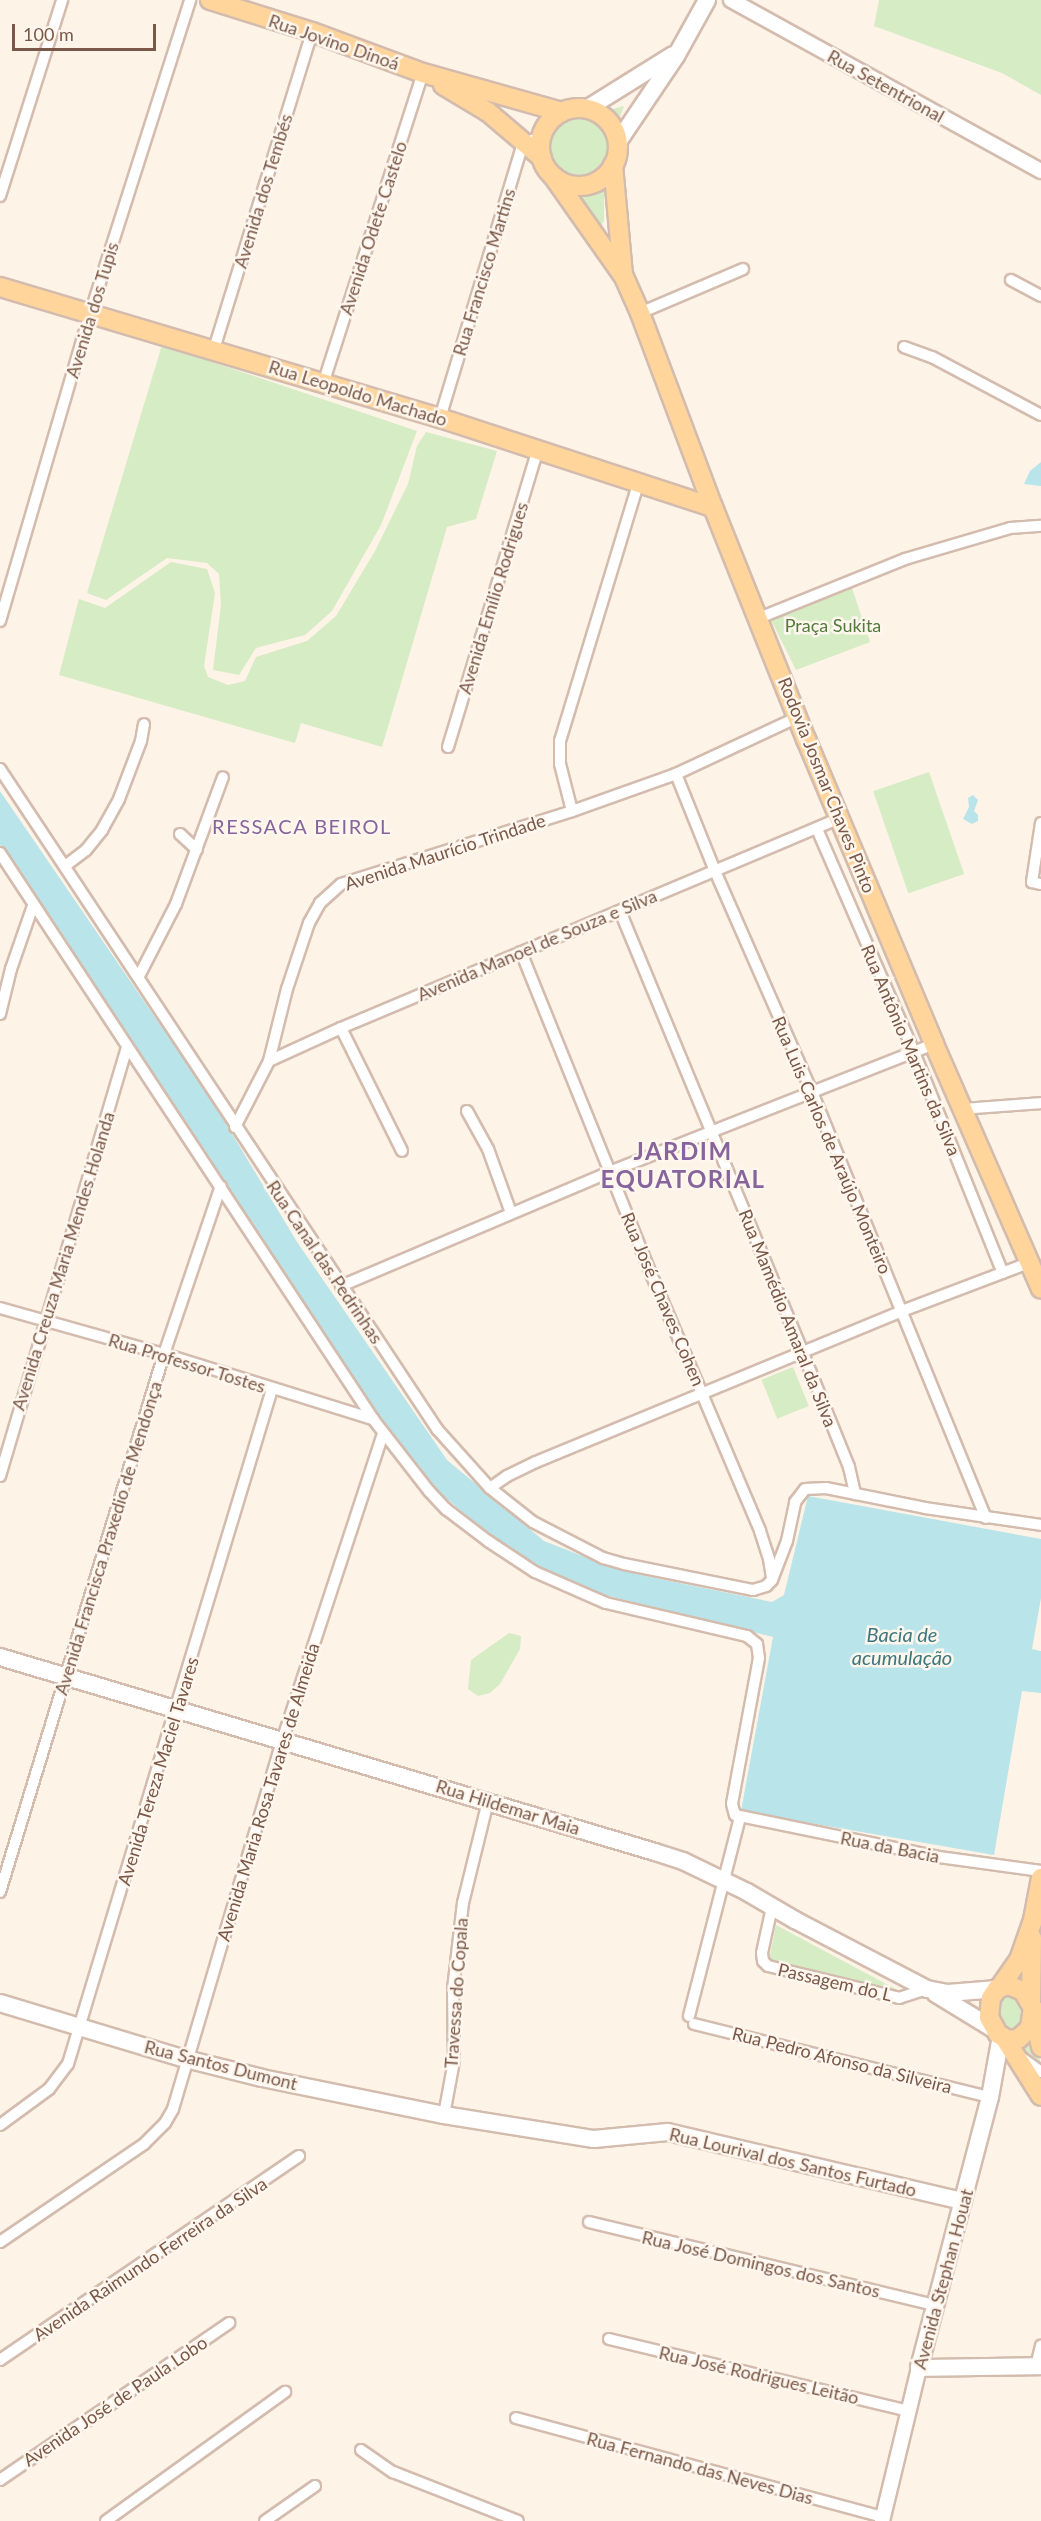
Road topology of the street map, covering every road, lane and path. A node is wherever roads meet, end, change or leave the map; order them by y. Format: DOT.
graph roads {
  1 [pos="63,0"];
  2 [pos="190,0"];
  3 [pos="210,0"];
  4 [pos="707,0"];
  5 [pos="731,0"];
  6 [pos="312,32"];
  7 [pos="676,53"];
  8 [pos="423,73"];
  9 [pos="588,108"];
  10 [pos="562,112"];
  11 [pos="533,141"];
  12 [pos="618,142"];
  13 [pos="613,165"];
  14 [pos="1041,171"];
  15 [pos="553,176"];
  16 [pos="0,196"];
  17 [pos="743,269"];
  18 [pos="624,277"];
  19 [pos="1011,280"];
  20 [pos="0,287"];
  21 [pos="1041,296"];
  22 [pos="640,313"];
  23 [pos="90,314"];
  24 [pos="904,347"];
  25 [pos="214,349"];
  26 [pos="323,384"];
  27 [pos="1041,415"];
  28 [pos="440,418"];
  29 [pos="538,449"];
  30 [pos="639,481"];
  31 [pos="713,507"];
  32 [pos="1041,526"];
  33 [pos="759,618"];
  34 [pos="0,621"];
  35 [pos="798,717"];
  36 [pos="144,724"];
  37 [pos="447,747"];
  38 [pos="0,769"];
  39 [pos="676,774"];
  40 [pos="223,777"];
  41 [pos="572,811"];
  42 [pos="840,818"];
  43 [pos="1041,823"];
  44 [pos="813,831"];
  45 [pos="180,834"];
  46 [pos="197,850"];
  47 [pos="0,853"];
  48 [pos="65,866"];
  49 [pos="715,871"];
  50 [pos="1036,883"];
  51 [pos="33,906"];
  52 [pos="620,911"];
  53 [pos="521,952"];
  54 [pos="0,965"];
  55 [pos="11,969"];
  56 [pos="139,976"];
  57 [pos="0,1014"];
  58 [pos="341,1028"];
  59 [pos="934,1044"];
  60 [pos="127,1046"];
  61 [pos="914,1052"];
  62 [pos="269,1062"];
  63 [pos="812,1092"];
  64 [pos="1041,1104"];
  65 [pos="962,1109"];
  66 [pos="467,1111"];
  67 [pos="235,1127"];
  68 [pos="713,1133"];
  69 [pos="402,1151"];
  70 [pos="609,1172"];
  71 [pos="221,1186"];
  72 [pos="511,1213"];
  73 [pos="1030,1262"];
  74 [pos="1003,1273"];
  75 [pos="340,1286"];
  76 [pos="1041,1289"];
  77 [pos="0,1308"];
  78 [pos="902,1311"];
  79 [pos="45,1321"];
  80 [pos="803,1353"];
  81 [pos="164,1354"];
  82 [pos="272,1389"];
  83 [pos="704,1395"];
  84 [pos="373,1419"];
  85 [pos="383,1434"];
  86 [pos="0,1476"];
  87 [pos="490,1488"];
  88 [pos="855,1494"];
  89 [pos="986,1518"];
  90 [pos="1041,1525"];
  91 [pos="772,1580"];
  92 [pos="0,1657"];
  93 [pos="66,1677"];
  94 [pos="177,1708"];
  95 [pos="282,1741"];
  96 [pos="488,1801"];
  97 [pos="740,1817"];
  98 [pos="1041,1871"];
  99 [pos="1041,1878"];
  100 [pos="723,1880"];
  101 [pos="0,1892"];
  102 [pos="772,1907"];
  103 [pos="1033,1920"];
  104 [pos="998,1988"];
  105 [pos="927,1989"];
  106 [pos="0,2003"];
  107 [pos="1032,2009"];
  108 [pos="81,2027"];
  109 [pos="1003,2038"];
  110 [pos="1041,2047"];
  111 [pos="186,2059"];
  112 [pos="1041,2072"];
  113 [pos="1041,2096"];
  114 [pos="990,2097"];
  115 [pos="444,2115"];
  116 [pos="0,2126"];
  117 [pos="299,2156"];
  118 [pos="963,2201"];
  119 [pos="589,2222"];
  120 [pos="0,2242"];
  121 [pos="934,2305"];
  122 [pos="229,2323"];
  123 [pos="609,2339"];
  124 [pos="1041,2346"];
  125 [pos="0,2360"];
  126 [pos="1038,2366"];
  127 [pos="919,2368"];
  128 [pos="285,2392"];
  129 [pos="909,2411"];
  130 [pos="516,2418"];
  131 [pos="362,2450"];
  132 [pos="0,2480"];
  133 [pos="315,2486"];
  134 [pos="883,2519"];
  135 [pos="106,2521"];
  136 [pos="265,2521"];
  137 [pos="518,2521"];
  1 -- 16 [label="street"];
  2 -- 23 [label="street, Avenida dos Tupis"];
  3 -- 6 [label="main road, Rua Jovino Dinoá"];
  4 -- 7 [label="main road"];
  5 -- 14 [label="street, Rua Setentrional"];
  6 -- 8 [label="main road, Rua Jovino Dinoá"];
  6 -- 25 [label="street, Avenida dos Tembés"];
  7 -- 9 [label="main road"];
  7 -- 12 [label="main road"];
  8 -- 10 [label="main road, Rua Jovino Dinoá"];
  8 -- 11 [label="main road, Rua Jovino Dinoá"];
  8 -- 26 [label="street, Avenida Odete Castelo"];
  9 -- 10 [label="main road"];
  9 -- 12 [label="main road"];
  10 -- 11 [label="main road"];
  11 -- 15 [label="main road, Rua Jovino Dinoá"];
  11 -- 28 [label="street, Rua Francisco Martins"];
  12 -- 13 [label="main road"];
  13 -- 15 [label="main road"];
  13 -- 18 [label="main road, Rodovia Josmar Chaves Pinto"];
  15 -- 18 [label="main road, Rodovia Josmar Chaves Pinto"];
  17 -- 22 [label="street"];
  18 -- 22 [label="main road, Rodovia Josmar Chaves Pinto"];
  19 -- 21 [label="street"];
  20 -- 23 [label="main road, Rua Leopoldo Machado"];
  22 -- 31 [label="main road, Rodovia Josmar Chaves Pinto"];
  23 -- 25 [label="main road, Rua Leopoldo Machado"];
  23 -- 34 [label="street, Avenida dos Tupis"];
  24 -- 27 [label="street"];
  25 -- 26 [label="main road, Rua Leopoldo Machado"];
  26 -- 28 [label="main road, Rua Leopoldo Machado"];
  28 -- 29 [label="main road, Rua Leopoldo Machado"];
  29 -- 30 [label="main road, Rua Leopoldo Machado"];
  29 -- 37 [label="street, Avenida Emílio Rodrigues"];
  30 -- 31 [label="main road, Rua Leopoldo Machado"];
  30 -- 41 [label="street"];
  31 -- 33 [label="main road, Rodovia Josmar Chaves Pinto"];
  32 -- 33 [label="street"];
  33 -- 35 [label="main road, Rodovia Josmar Chaves Pinto"];
  35 -- 39 [label="street, Avenida Maurício Trindade"];
  35 -- 42 [label="main road, Rodovia Josmar Chaves Pinto"];
  36 -- 48 [label="street"];
  38 -- 48 [label="street, Rua Canal das Pedrinhas"];
  39 -- 41 [label="street, Avenida Maurício Trindade"];
  39 -- 49 [label="street, Rua Luis Carlos de Araújo Monteiro"];
  40 -- 46 [label="street"];
  41 -- 62 [label="street, Avenida Maurício Trindade"];
  42 -- 44 [label="street, Avenida Manoel de Souza e Silva"];
  42 -- 59 [label="main road, Rodovia Josmar Chaves Pinto"];
  43 -- 50 [label="street"];
  44 -- 49 [label="street, Avenida Manoel de Souza e Silva"];
  44 -- 61 [label="street, Rua Antônio Martins da Silva"];
  45 -- 46 [label="street"];
  46 -- 56 [label="street"];
  47 -- 51 [label="street"];
  48 -- 56 [label="street, Rua Canal das Pedrinhas"];
  49 -- 52 [label="street, Avenida Manoel de Souza e Silva"];
  49 -- 63 [label="street, Rua Luis Carlos de Araújo Monteiro"];
  51 -- 55 [label="street"];
  51 -- 60 [label="street"];
  52 -- 53 [label="street, Avenida Manoel de Souza e Silva"];
  52 -- 68 [label="street, Rua Mamédio Amaral da Silva"];
  53 -- 58 [label="street, Avenida Manoel de Souza e Silva"];
  53 -- 70 [label="street, Rua José Chaves Cohen"];
  54 -- 55 [label="street"];
  55 -- 57 [label="street"];
  56 -- 67 [label="street, Rua Canal das Pedrinhas"];
  58 -- 62 [label="street, Avenida Manoel de Souza e Silva"];
  58 -- 69 [label="street"];
  59 -- 61 [label="street"];
  59 -- 65 [label="main road, Rodovia Josmar Chaves Pinto"];
  60 -- 71 [label="street"];
  60 -- 79 [label="street, Avenida Creuza Maria Mendes Holanda"];
  61 -- 63 [label="street"];
  61 -- 74 [label="street, Rua Antônio Martins da Silva"];
  62 -- 67 [label="street, Avenida Maurício Trindade"];
  63 -- 68 [label="street"];
  63 -- 78 [label="street, Rua Luis Carlos de Araújo Monteiro"];
  64 -- 65 [label="street"];
  65 -- 73 [label="main road, Rodovia Josmar Chaves Pinto"];
  66 -- 72 [label="street"];
  67 -- 75 [label="street, Rua Canal das Pedrinhas"];
  68 -- 70 [label="street"];
  68 -- 80 [label="street, Rua Mamédio Amaral da Silva"];
  70 -- 72 [label="street"];
  70 -- 83 [label="street, Rua José Chaves Cohen"];
  71 -- 81 [label="street, Avenida Francisca Praxedio de Mendonça"];
  71 -- 84 [label="street"];
  72 -- 75 [label="street"];
  73 -- 74 [label="street"];
  73 -- 76 [label="main road, Rodovia Josmar Chaves Pinto"];
  74 -- 78 [label="street"];
  75 -- 87 [label="street, Rua Canal das Pedrinhas"];
  77 -- 79 [label="street, Rua Professor Tostes"];
  78 -- 80 [label="street"];
  78 -- 89 [label="street, Rua Luis Carlos de Araújo Monteiro"];
  79 -- 81 [label="street, Rua Professor Tostes"];
  79 -- 86 [label="street, Avenida Creuza Maria Mendes Holanda"];
  80 -- 83 [label="street"];
  80 -- 88 [label="street, Rua Mamédio Amaral da Silva"];
  81 -- 82 [label="street, Rua Professor Tostes"];
  81 -- 93 [label="street, Avenida Francisca Praxedio de Mendonça"];
  82 -- 84 [label="street, Rua Professor Tostes"];
  82 -- 94 [label="street, Avenida Tereza Maciel Tavares"];
  83 -- 87 [label="street"];
  83 -- 91 [label="street, Rua José Chaves Cohen"];
  84 -- 85 [label="street"];
  85 -- 95 [label="street, Avenida Maria Rosa Tavares de Almeida"];
  85 -- 97 [label="street"];
  87 -- 91 [label="street, Rua Canal das Pedrinhas"];
  88 -- 89 [label="street"];
  88 -- 91 [label="street"];
  89 -- 90 [label="street"];
  92 -- 93 [label="main road, Rua Hildemar Maia"];
  93 -- 94 [label="main road, Rua Hildemar Maia"];
  93 -- 101 [label="street, Avenida Francisca Praxedio de Mendonça"];
  94 -- 95 [label="main road, Rua Hildemar Maia"];
  94 -- 108 [label="street, Avenida Tereza Maciel Tavares"];
  95 -- 96 [label="main road, Rua Hildemar Maia"];
  95 -- 111 [label="street, Avenida Maria Rosa Tavares de Almeida"];
  96 -- 100 [label="main road, Rua Hildemar Maia"];
  96 -- 115 [label="street, Travessa do Copala"];
  97 -- 98 [label="street, Rua da Bacia"];
  97 -- 100 [label="street"];
  99 -- 103 [label="main road"];
  100 -- 102 [label="main road, Rua Hildemar Maia"];
  100 -- 114 [label="street, Rua Pedro Afonso da Silveira"];
  102 -- 105 [label="main road, Rua Hildemar Maia"];
  102 -- 105 [label="street, Passagem do L"];
  103 -- 104 [label="main road"];
  103 -- 107 [label="main road"];
  104 -- 105 [label="main road, Rua Hildemar Maia"];
  104 -- 107 [label="main road"];
  104 -- 109 [label="main road"];
  105 -- 109 [label="main road"];
  106 -- 108 [label="main road, Rua Santos Dumont"];
  107 -- 109 [label="main road"];
  107 -- 110 [label="main road"];
  108 -- 111 [label="main road, Rua Santos Dumont"];
  108 -- 116 [label="street, Avenida Tereza Maciel Tavares"];
  109 -- 112 [label="street"];
  109 -- 113 [label="main road"];
  109 -- 114 [label="main road, Avenida Stephan Houat"];
  111 -- 115 [label="main road, Rua Santos Dumont"];
  111 -- 120 [label="street, Avenida Maria Rosa Tavares de Almeida"];
  114 -- 118 [label="main road, Avenida Stephan Houat"];
  115 -- 118 [label="main road, Rua Lourival dos Santos Furtado"];
  117 -- 125 [label="street, Avenida Raimundo Ferreira da Silva"];
  118 -- 121 [label="main road, Avenida Stephan Houat"];
  119 -- 121 [label="street, Rua José Domingos dos Santos"];
  121 -- 127 [label="main road, Avenida Stephan Houat"];
  122 -- 132 [label="street, Avenida José de Paula Lobo"];
  123 -- 129 [label="street, Rua José Rodrigues Leitão"];
  124 -- 126 [label="street"];
  126 -- 127 [label="main road"];
  127 -- 129 [label="street, Avenida Stephan Houat"];
  128 -- 135 [label="street"];
  129 -- 134 [label="street, Avenida Stephan Houat"];
  130 -- 134 [label="street, Rua Fernando das Neves Dias"];
  131 -- 137 [label="street"];
  133 -- 136 [label="street"];
}
